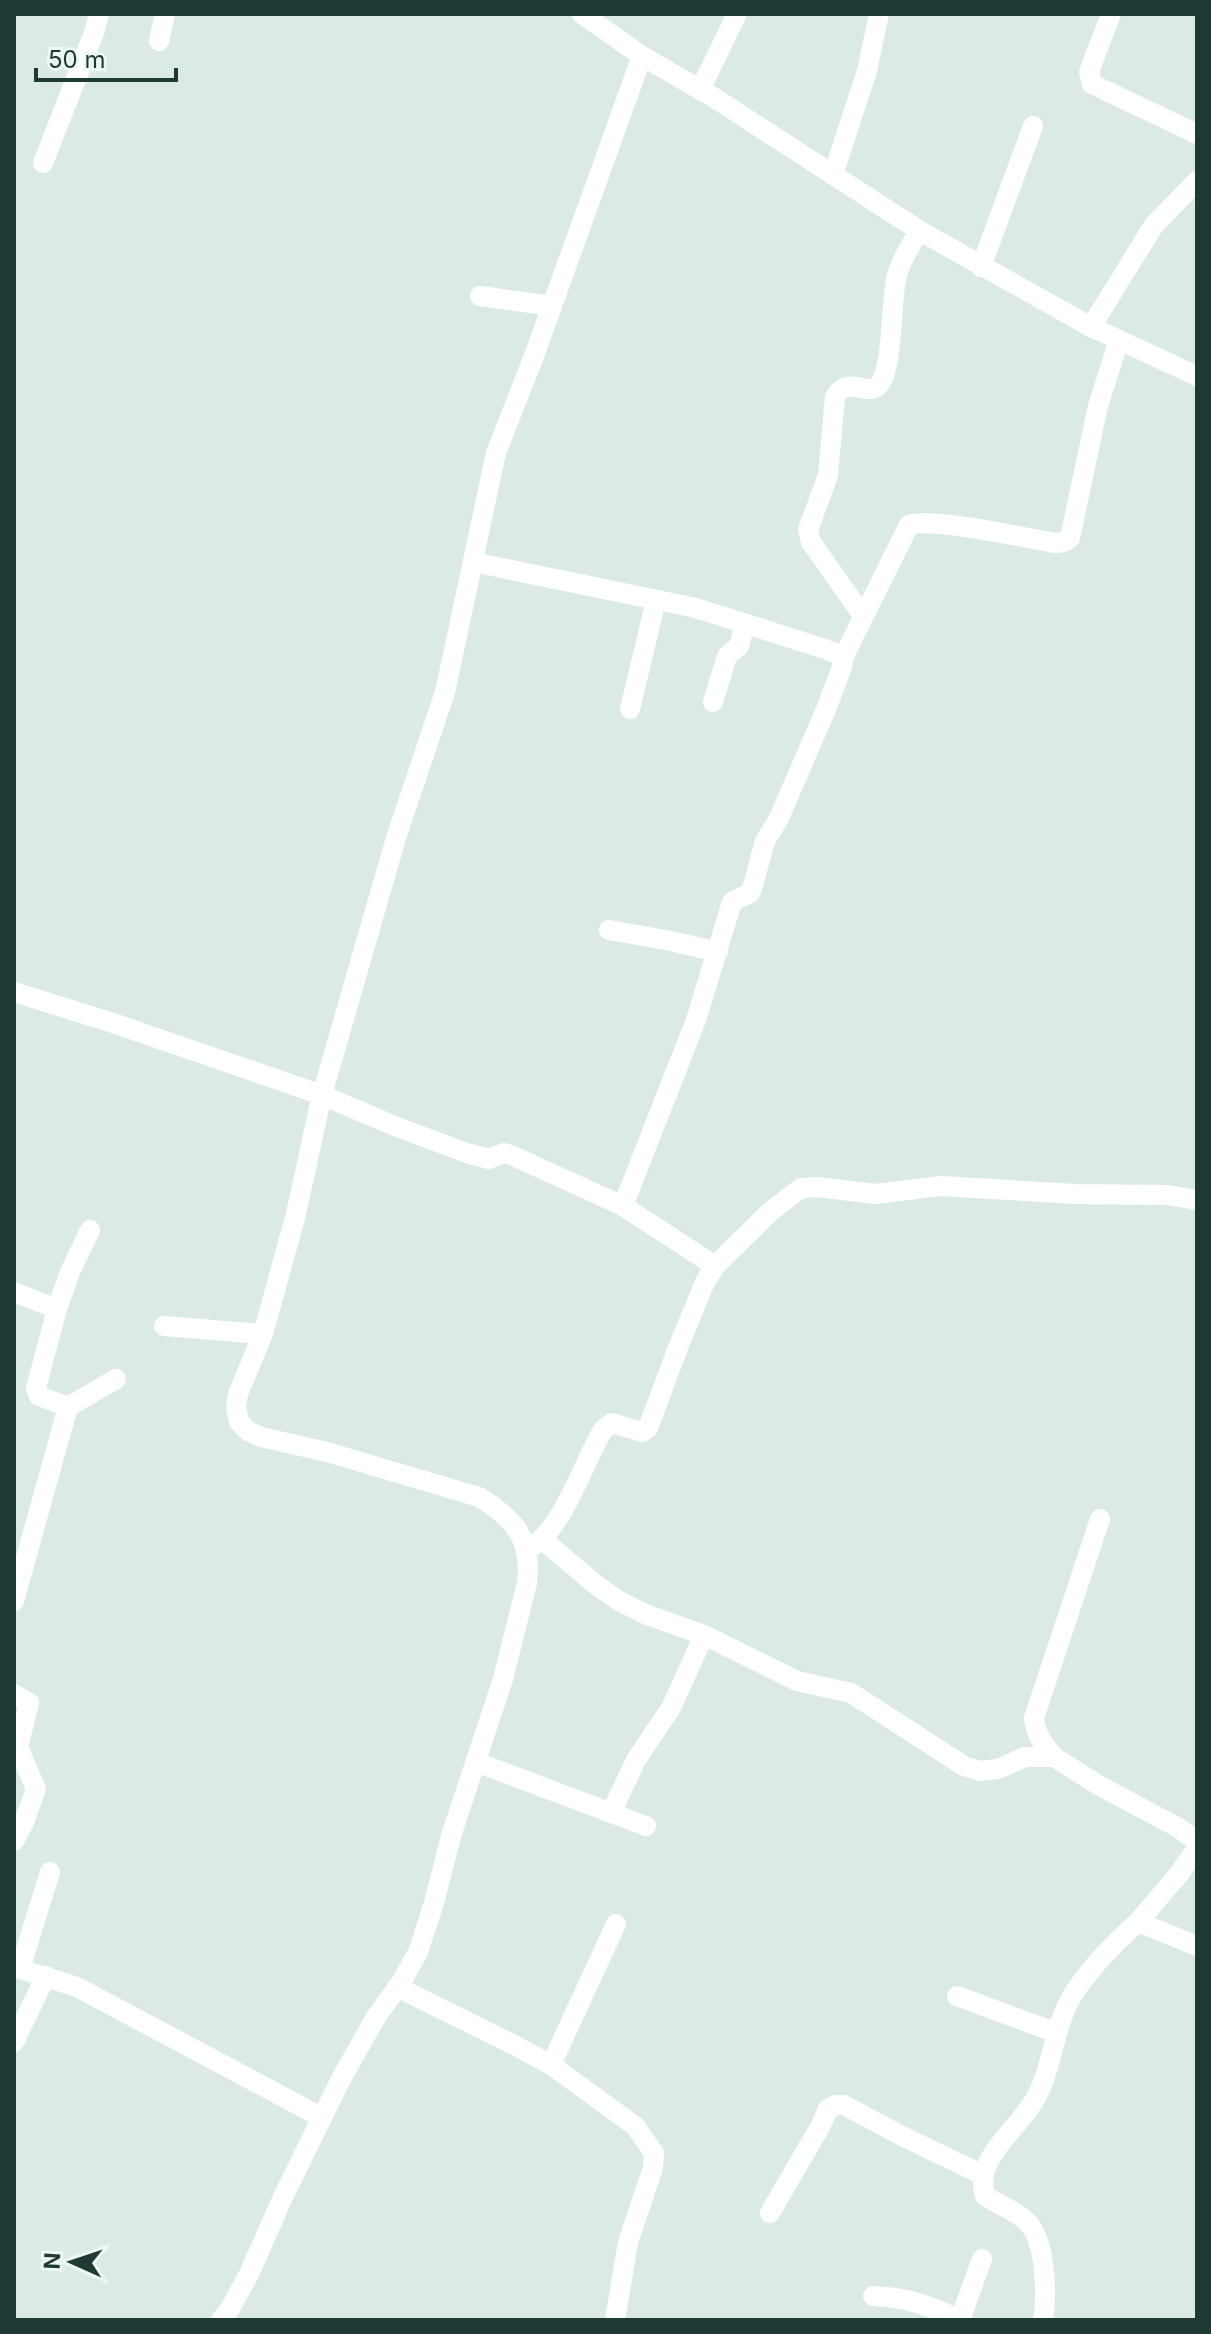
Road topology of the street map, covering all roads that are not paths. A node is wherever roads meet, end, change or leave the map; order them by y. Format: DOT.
graph roads {
  1 [pos="99,14"];
  2 [pos="165,14"];
  3 [pos="582,14"];
  4 [pos="879,14"];
  5 [pos="1111,14"];
  6 [pos="736,16"];
  7 [pos="603,20"];
  8 [pos="159,41"];
  9 [pos="642,56"];
  10 [pos="700,90"];
  11 [pos="1033,126"];
  12 [pos="1197,134"];
  13 [pos="43,163"];
  14 [pos="833,175"];
  15 [pos="1197,181"];
  16 [pos="920,231"];
  17 [pos="981,267"];
  18 [pos="480,296"];
  19 [pos="552,306"];
  20 [pos="1091,327"];
  21 [pos="1119,340"];
  22 [pos="1197,376"];
  23 [pos="473,562"];
  24 [pos="656,600"];
  25 [pos="863,616"];
  26 [pos="745,624"];
  27 [pos="843,658"];
  28 [pos="713,702"];
  29 [pos="630,709"];
  30 [pos="609,930"];
  31 [pos="718,952"];
  32 [pos="14,992"];
  33 [pos="322,1095"];
  34 [pos="1197,1200"];
  35 [pos="623,1206"];
  36 [pos="90,1230"];
  37 [pos="715,1266"];
  38 [pos="14,1292"];
  39 [pos="57,1309"];
  40 [pos="164,1326"];
  41 [pos="263,1334"];
  42 [pos="116,1379"];
  43 [pos="68,1407"];
  44 [pos="1100,1519"];
  45 [pos="535,1545"];
  46 [pos="14,1601"];
  47 [pos="704,1635"];
  48 [pos="14,1694"];
  49 [pos="1054,1757"];
  50 [pos="476,1762"];
  51 [pos="611,1813"];
  52 [pos="646,1826"];
  53 [pos="14,1841"];
  54 [pos="1197,1841"];
  55 [pos="1197,1848"];
  56 [pos="50,1872"];
  57 [pos="1138,1922"];
  58 [pos="616,1924"];
  59 [pos="1197,1946"];
  60 [pos="17,1968"];
  61 [pos="46,1976"];
  62 [pos="397,1987"];
  63 [pos="957,1996"];
  64 [pos="1057,2033"];
  65 [pos="14,2042"];
  66 [pos="551,2065"];
  67 [pos="321,2117"];
  68 [pos="983,2175"];
  69 [pos="770,2213"];
  70 [pos="982,2259"];
  71 [pos="873,2296"];
  72 [pos="221,2320"];
  73 [pos="615,2320"];
  74 [pos="1043,2320"];
  1 -- 13 [label="street"];
  2 -- 8 [label="street"];
  3 -- 7 [label="street"];
  4 -- 14 [label="street"];
  5 -- 12 [label="street"];
  6 -- 10 [label="street"];
  7 -- 9 [label="street"];
  9 -- 10 [label="street"];
  9 -- 19 [label="street"];
  10 -- 14 [label="street"];
  11 -- 17 [label="street"];
  14 -- 16 [label="street"];
  15 -- 20 [label="street"];
  16 -- 17 [label="street"];
  16 -- 25 [label="street"];
  17 -- 20 [label="street"];
  18 -- 19 [label="street"];
  19 -- 23 [label="street"];
  20 -- 21 [label="street"];
  21 -- 22 [label="street"];
  21 -- 25 [label="street"];
  23 -- 24 [label="street"];
  23 -- 33 [label="street"];
  24 -- 26 [label="street"];
  24 -- 29 [label="street"];
  25 -- 27 [label="street"];
  26 -- 27 [label="street"];
  26 -- 28 [label="street"];
  27 -- 31 [label="street"];
  30 -- 31 [label="street"];
  31 -- 35 [label="street"];
  32 -- 33 [label="street"];
  33 -- 35 [label="street"];
  33 -- 41 [label="street"];
  34 -- 37 [label="street"];
  35 -- 37 [label="street"];
  36 -- 39 [label="street"];
  37 -- 45 [label="street"];
  38 -- 39 [label="street"];
  39 -- 43 [label="street"];
  40 -- 41 [label="street"];
  41 -- 45 [label="street"];
  42 -- 43 [label="street"];
  43 -- 46 [label="street"];
  44 -- 49 [label="street"];
  45 -- 47 [label="street"];
  45 -- 50 [label="street"];
  47 -- 49 [label="street"];
  47 -- 51 [label="street"];
  48 -- 53 [label="street"];
  49 -- 54 [label="street"];
  50 -- 51 [label="street"];
  50 -- 62 [label="street"];
  51 -- 52 [label="street"];
  55 -- 57 [label="street"];
  56 -- 60 [label="street"];
  57 -- 59 [label="street"];
  57 -- 64 [label="street"];
  58 -- 66 [label="street"];
  60 -- 61 [label="street"];
  61 -- 65 [label="street"];
  61 -- 67 [label="street"];
  62 -- 66 [label="street"];
  62 -- 67 [label="street"];
  63 -- 64 [label="street"];
  64 -- 68 [label="street"];
  66 -- 73 [label="street"];
  67 -- 72 [label="street"];
  68 -- 69 [label="street"];
  68 -- 74 [label="street"];
  70 -- 71 [label="street"];
}
